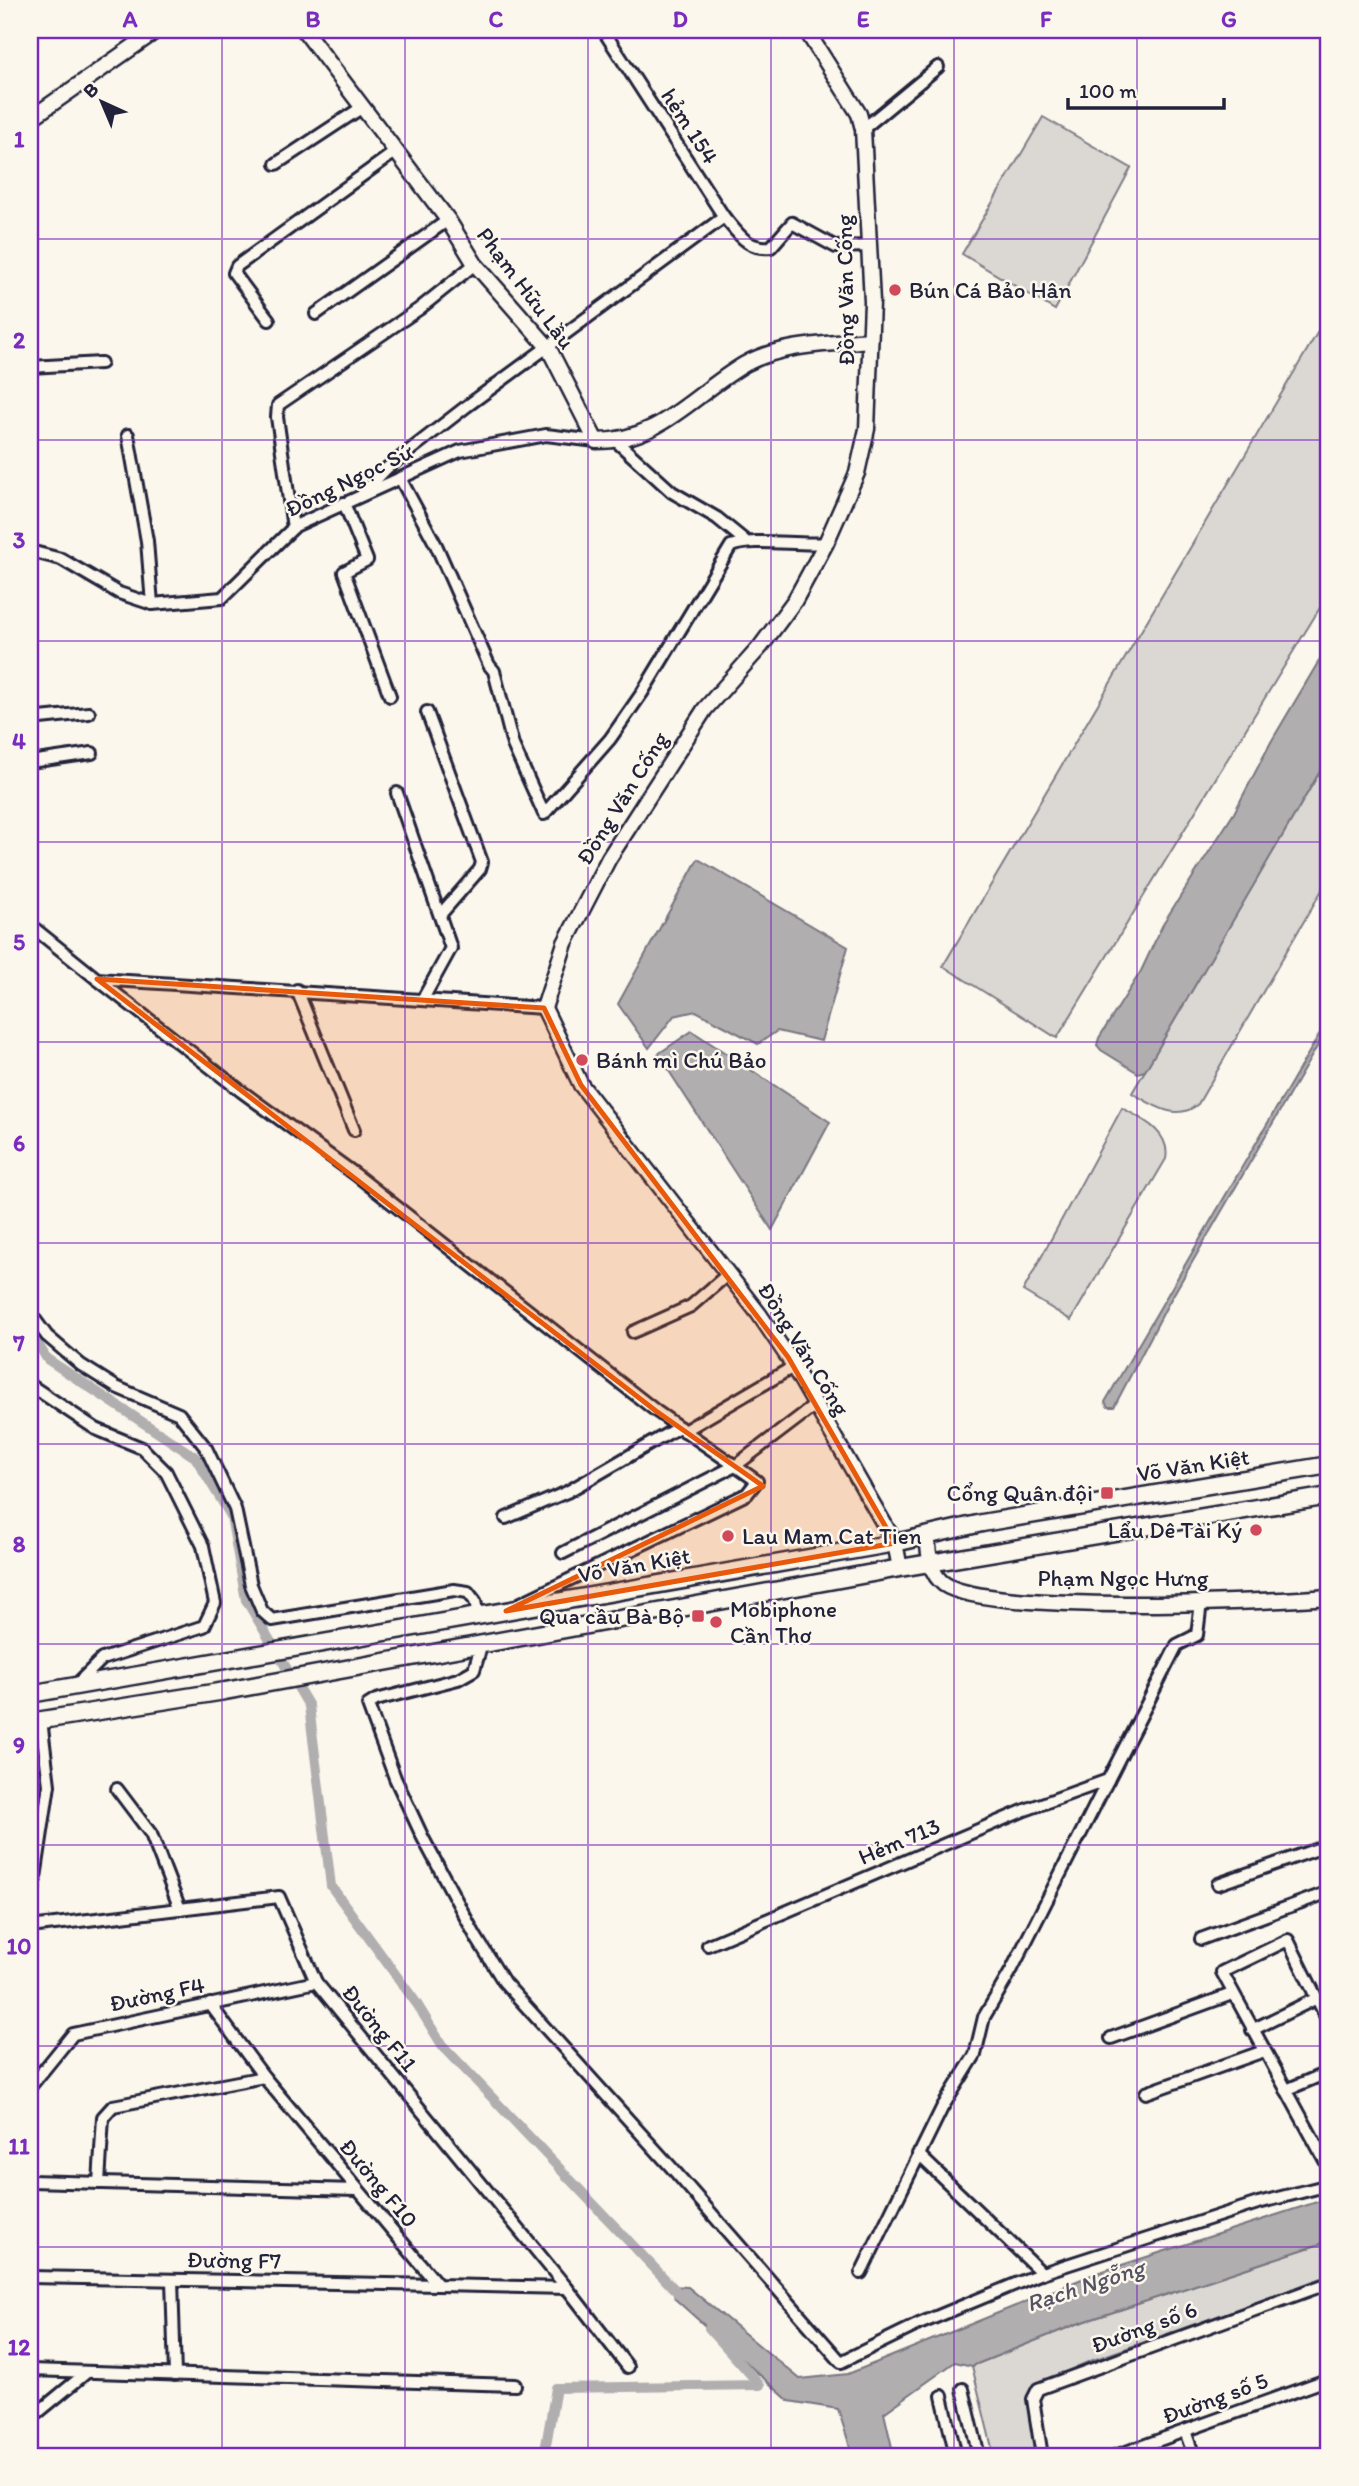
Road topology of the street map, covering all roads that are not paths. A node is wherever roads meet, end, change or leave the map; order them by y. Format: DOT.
graph roads {
  1 [pos="157,30"];
  2 [pos="304,30"];
  3 [pos="603,30"];
  4 [pos="806,30"];
  5 [pos="938,67"];
  6 [pos="361,108"];
  7 [pos="30,119"];
  8 [pos="863,129"];
  9 [pos="394,152"];
  10 [pos="276,164"];
  11 [pos="724,217"];
  12 [pos="448,220"];
  13 [pos="869,246"];
  14 [pos="475,264"];
  15 [pos="316,314"];
  16 [pos="269,320"];
  17 [pos="870,340"];
  18 [pos="548,347"];
  19 [pos="101,363"];
  20 [pos="30,367"];
  21 [pos="128,435"];
  22 [pos="596,441"];
  23 [pos="616,441"];
  24 [pos="400,478"];
  25 [pos="361,496"];
  26 [pos="344,503"];
  27 [pos="293,528"];
  28 [pos="744,540"];
  29 [pos="826,543"];
  30 [pos="30,551"];
  31 [pos="152,604"];
  32 [pos="390,696"];
  33 [pos="427,712"];
  34 [pos="89,713"];
  35 [pos="30,719"];
  36 [pos="92,753"];
  37 [pos="30,762"];
  38 [pos="397,793"];
  39 [pos="440,915"];
  40 [pos="30,925"];
  41 [pos="97,979"];
  42 [pos="297,990"];
  43 [pos="424,997"];
  44 [pos="544,1007"];
  45 [pos="354,1130"];
  46 [pos="728,1274"];
  47 [pos="30,1313"];
  48 [pos="633,1332"];
  49 [pos="793,1367"];
  50 [pos="30,1385"];
  51 [pos="814,1406"];
  52 [pos="681,1429"];
  53 [pos="1329,1465"];
  54 [pos="735,1466"];
  55 [pos="1329,1496"];
  56 [pos="506,1518"];
  57 [pos="927,1536"];
  58 [pos="895,1543"];
  59 [pos="562,1552"];
  60 [pos="930,1565"];
  61 [pos="900,1568"];
  62 [pos="1329,1597"];
  63 [pos="1201,1602"];
  64 [pos="506,1611"];
  65 [pos="478,1616"];
  66 [pos="482,1643"];
  67 [pos="75,1686"];
  68 [pos="30,1694"];
  69 [pos="35,1721"];
  70 [pos="44,1742"];
  71 [pos="30,1745"];
  72 [pos="1108,1780"];
  73 [pos="117,1789"];
  74 [pos="1329,1845"];
  75 [pos="1218,1884"];
  76 [pos="1329,1892"];
  77 [pos="180,1909"];
  78 [pos="30,1911"];
  79 [pos="30,1927"];
  80 [pos="1201,1939"];
  81 [pos="708,1945"];
  82 [pos="316,1982"];
  83 [pos="1232,1994"];
  84 [pos="1317,1998"];
  85 [pos="210,2004"];
  86 [pos="1329,2023"];
  87 [pos="1252,2030"];
  88 [pos="1111,2038"];
  89 [pos="1264,2051"];
  90 [pos="1329,2072"];
  91 [pos="264,2077"];
  92 [pos="30,2087"];
  93 [pos="1286,2090"];
  94 [pos="1146,2093"];
  95 [pos="918,2154"];
  96 [pos="1329,2168"];
  97 [pos="30,2181"];
  98 [pos="100,2183"];
  99 [pos="1329,2185"];
  100 [pos="356,2190"];
  101 [pos="861,2273"];
  102 [pos="1042,2273"];
  103 [pos="30,2277"];
  104 [pos="172,2280"];
  105 [pos="1329,2283"];
  106 [pos="438,2285"];
  107 [pos="567,2288"];
  108 [pos="628,2367"];
  109 [pos="30,2370"];
  110 [pos="86,2373"];
  111 [pos="175,2375"];
  112 [pos="1329,2379"];
  113 [pos="515,2385"];
  114 [pos="963,2389"];
  115 [pos="942,2396"];
  116 [pos="30,2419"];
  117 [pos="1185,2431"];
  118 [pos="956,2456"];
  119 [pos="979,2456"];
  120 [pos="1042,2456"];
  121 [pos="1115,2456"];
  122 [pos="1194,2456"];
  1 -- 7 [label="street"];
  2 -- 6 [label="street, Phạm Hữu Lầu"];
  3 -- 11 [label="street, hẻm 154"];
  4 -- 8 [label="street, Đồng Văn Cống"];
  5 -- 8 [label="street"];
  6 -- 9 [label="street, Phạm Hữu Lầu"];
  6 -- 10 [label="street"];
  8 -- 13 [label="street, Đồng Văn Cống"];
  9 -- 12 [label="street, Phạm Hữu Lầu"];
  9 -- 16 [label="street"];
  11 -- 13 [label="street, hẻm 154"];
  11 -- 18 [label="street"];
  12 -- 14 [label="street, Phạm Hữu Lầu"];
  12 -- 15 [label="street"];
  13 -- 17 [label="street, Đồng Văn Cống"];
  14 -- 18 [label="street, Phạm Hữu Lầu"];
  14 -- 27 [label="street"];
  17 -- 23 [label="street"];
  17 -- 29 [label="street, Đồng Văn Cống"];
  18 -- 22 [label="street, Phạm Hữu Lầu"];
  18 -- 25 [label="street"];
  19 -- 20 [label="street"];
  21 -- 31 [label="street"];
  22 -- 23 [label="street"];
  22 -- 24 [label="street, Đồng Ngọc Sứ"];
  23 -- 28 [label="street"];
  24 -- 25 [label="street, Đồng Ngọc Sứ"];
  24 -- 28 [label="street"];
  25 -- 26 [label="street, Đồng Ngọc Sứ"];
  26 -- 27 [label="street, Đồng Ngọc Sứ"];
  26 -- 32 [label="street"];
  27 -- 31 [label="street, Đồng Ngọc Sứ"];
  28 -- 29 [label="street"];
  29 -- 44 [label="street, Đồng Văn Cống"];
  30 -- 31 [label="street, Đồng Ngọc Sứ"];
  33 -- 39 [label="street"];
  34 -- 35 [label="street"];
  36 -- 37 [label="street"];
  38 -- 39 [label="street"];
  39 -- 43 [label="street"];
  40 -- 41 [label="street"];
  41 -- 42 [label="street"];
  41 -- 52 [label="street"];
  42 -- 43 [label="street"];
  42 -- 45 [label="street"];
  43 -- 44 [label="street"];
  44 -- 46 [label="street, Đồng Văn Cống"];
  46 -- 48 [label="street"];
  46 -- 49 [label="street, Đồng Văn Cống"];
  47 -- 65 [label="street"];
  49 -- 51 [label="street, Đồng Văn Cống"];
  49 -- 52 [label="street"];
  50 -- 67 [label="street"];
  51 -- 54 [label="street"];
  51 -- 58 [label="street, Đồng Văn Cống"];
  52 -- 54 [label="street"];
  52 -- 56 [label="street"];
  53 -- 57 [label="main road, Võ Văn Kiệt"];
  54 -- 59 [label="street"];
  54 -- 64 [label="street"];
  55 -- 60 [label="main road"];
  57 -- 58 [label="main road, Võ Văn Kiệt"];
  57 -- 60 [label="street"];
  58 -- 61 [label="street, Đồng Văn Cống"];
  58 -- 64 [label="main road, Võ Văn Kiệt"];
  60 -- 61 [label="main road"];
  60 -- 63 [label="street, Phạm Ngọc Hưng"];
  61 -- 66 [label="main road"];
  62 -- 63 [label="street, Phạm Ngọc Hưng"];
  63 -- 72 [label="street"];
  64 -- 65 [label="main road, Võ Văn Kiệt"];
  65 -- 67 [label="main road, Võ Văn Kiệt"];
  66 -- 69 [label="main road"];
  66 -- 102 [label="street"];
  67 -- 68 [label="main road, Võ Văn Kiệt"];
  69 -- 70 [label="street"];
  70 -- 71 [label="street"];
  70 -- 78 [label="street"];
  72 -- 81 [label="street, Hẻm 713"];
  72 -- 95 [label="street"];
  73 -- 77 [label="street"];
  74 -- 75 [label="street"];
  76 -- 80 [label="street"];
  77 -- 79 [label="street, Đường F11"];
  77 -- 82 [label="street, Đường F11"];
  82 -- 85 [label="street, Đường F4"];
  82 -- 107 [label="street, Đường F11"];
  83 -- 84 [label="street"];
  83 -- 87 [label="street"];
  83 -- 88 [label="street"];
  84 -- 86 [label="street"];
  84 -- 87 [label="street"];
  85 -- 91 [label="street, Đường F10"];
  85 -- 92 [label="street, Đường F4"];
  87 -- 89 [label="street"];
  89 -- 93 [label="street"];
  89 -- 94 [label="street"];
  90 -- 93 [label="street"];
  91 -- 98 [label="street"];
  91 -- 100 [label="street, Đường F10"];
  93 -- 96 [label="street"];
  95 -- 101 [label="street"];
  95 -- 102 [label="street"];
  97 -- 98 [label="street"];
  98 -- 100 [label="street"];
  99 -- 102 [label="street"];
  100 -- 106 [label="street, Đường F10"];
  103 -- 104 [label="street, Đường F7"];
  104 -- 106 [label="street, Đường F7"];
  104 -- 111 [label="street"];
  105 -- 120 [label="street, Đường số 6"];
  106 -- 107 [label="street"];
  107 -- 108 [label="street, Đường F11"];
  109 -- 110 [label="street"];
  110 -- 111 [label="street"];
  110 -- 116 [label="street"];
  111 -- 113 [label="street"];
  112 -- 117 [label="street, Đường số 5"];
  114 -- 119 [label="street"];
  115 -- 118 [label="street"];
  117 -- 121 [label="street, Đường số 5"];
  117 -- 122 [label="street"];
}
